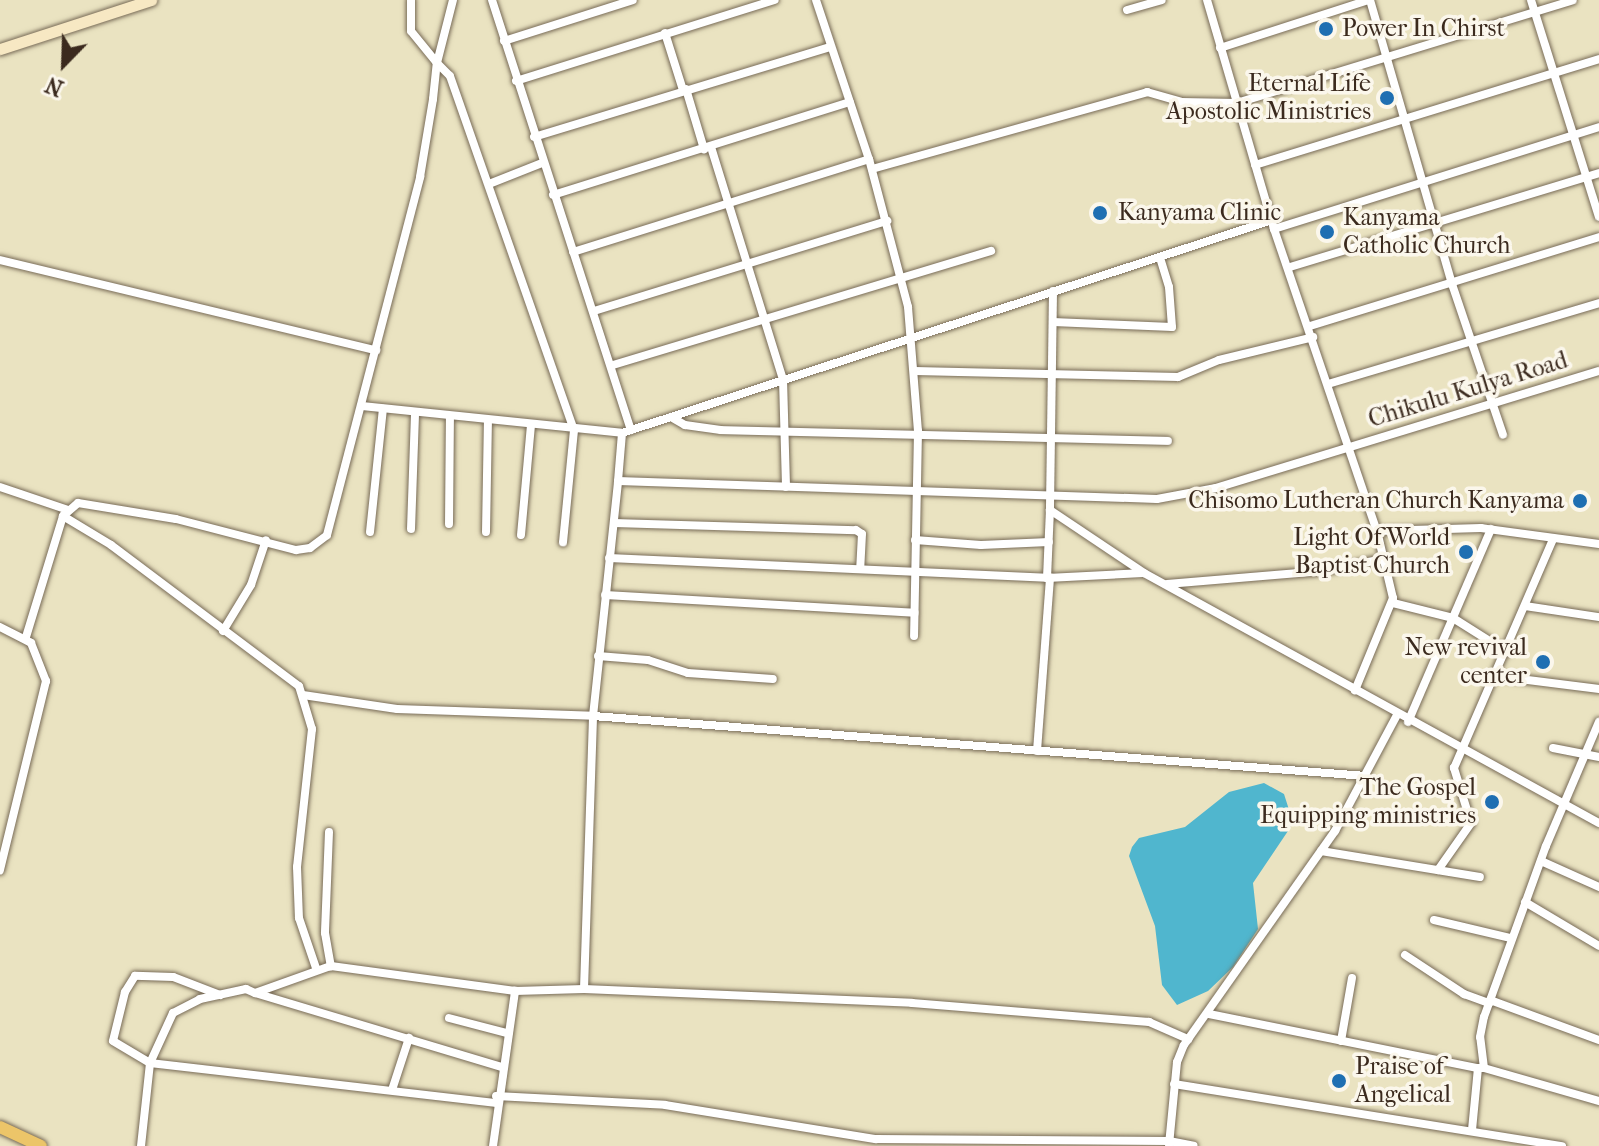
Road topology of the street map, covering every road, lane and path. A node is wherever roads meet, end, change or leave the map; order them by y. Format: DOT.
graph roads {
  1 [pos="151,0"];
  2 [pos="411,0"];
  3 [pos="453,0"];
  4 [pos="492,0"];
  5 [pos="633,0"];
  6 [pos="775,0"];
  7 [pos="816,0"];
  8 [pos="1162,0"];
  9 [pos="1207,0"];
  10 [pos="1370,0"];
  11 [pos="1531,0"];
  12 [pos="1573,0"];
  13 [pos="131,4"];
  14 [pos="1127,10"];
  15 [pos="1535,12"];
  16 [pos="665,33"];
  17 [pos="504,41"];
  18 [pos="830,47"];
  19 [pos="1220,48"];
  20 [pos="0,49"];
  21 [pos="1387,58"];
  22 [pos="1599,59"];
  23 [pos="437,63"];
  24 [pos="1554,72"];
  25 [pos="516,81"];
  26 [pos="684,89"];
  27 [pos="850,102"];
  28 [pos="1237,103"];
  29 [pos="1404,116"];
  30 [pos="1599,127"];
  31 [pos="1573,134"];
  32 [pos="534,137"];
  33 [pos="708,148"];
  34 [pos="542,163"];
  35 [pos="870,164"];
  36 [pos="1255,165"];
  37 [pos="1599,173"];
  38 [pos="1587,177"];
  39 [pos="1424,182"];
  40 [pos="489,184"];
  41 [pos="553,195"];
  42 [pos="729,205"];
  43 [pos="1599,217"];
  44 [pos="1434,220"];
  45 [pos="887,221"];
  46 [pos="1273,224"];
  47 [pos="1599,237"];
  48 [pos="991,251"];
  49 [pos="573,252"];
  50 [pos="1160,258"];
  51 [pos="0,260"];
  52 [pos="747,264"];
  53 [pos="1290,267"];
  54 [pos="903,279"];
  55 [pos="1452,284"];
  56 [pos="1053,291"];
  57 [pos="1599,303"];
  58 [pos="594,311"];
  59 [pos="767,321"];
  60 [pos="1053,322"];
  61 [pos="1310,326"];
  62 [pos="912,336"];
  63 [pos="1313,337"];
  64 [pos="1472,342"];
  65 [pos="376,350"];
  66 [pos="613,365"];
  67 [pos="915,371"];
  68 [pos="1599,371"];
  69 [pos="1051,373"];
  70 [pos="783,379"];
  71 [pos="1328,384"];
  72 [pos="1492,404"];
  73 [pos="362,406"];
  74 [pos="383,409"];
  75 [pos="415,413"];
  76 [pos="671,417"];
  77 [pos="450,418"];
  78 [pos="488,422"];
  79 [pos="531,426"];
  80 [pos="574,430"];
  81 [pos="787,430"];
  82 [pos="626,431"];
  83 [pos="918,431"];
  84 [pos="1051,435"];
  85 [pos="1503,435"];
  86 [pos="1168,441"];
  87 [pos="1349,447"];
  88 [pos="618,481"];
  89 [pos="0,487"];
  90 [pos="786,487"];
  91 [pos="917,492"];
  92 [pos="1049,496"];
  93 [pos="1050,510"];
  94 [pos="66,513"];
  95 [pos="614,523"];
  96 [pos="449,524"];
  97 [pos="411,529"];
  98 [pos="1491,529"];
  99 [pos="1377,531"];
  100 [pos="370,532"];
  101 [pos="486,532"];
  102 [pos="521,535"];
  103 [pos="1553,539"];
  104 [pos="266,540"];
  105 [pos="915,540"];
  106 [pos="563,542"];
  107 [pos="1049,542"];
  108 [pos="1599,544"];
  109 [pos="609,558"];
  110 [pos="1384,559"];
  111 [pos="860,569"];
  112 [pos="914,571"];
  113 [pos="1144,573"];
  114 [pos="1049,578"];
  115 [pos="1165,585"];
  116 [pos="605,595"];
  117 [pos="1393,603"];
  118 [pos="1525,606"];
  119 [pos="914,613"];
  120 [pos="1599,617"];
  121 [pos="1453,618"];
  122 [pos="0,627"];
  123 [pos="223,631"];
  124 [pos="914,636"];
  125 [pos="26,637"];
  126 [pos="1507,652"];
  127 [pos="598,656"];
  128 [pos="1496,676"];
  129 [pos="773,679"];
  130 [pos="1599,689"];
  131 [pos="1355,690"];
  132 [pos="303,695"];
  133 [pos="1397,715"];
  134 [pos="593,716"];
  135 [pos="1408,722"];
  136 [pos="1599,722"];
  137 [pos="1553,748"];
  138 [pos="1037,751"];
  139 [pos="1461,752"];
  140 [pos="1585,755"];
  141 [pos="1599,757"];
  142 [pos="1366,776"];
  143 [pos="1565,805"];
  144 [pos="1599,823"];
  145 [pos="329,832"];
  146 [pos="3,848"];
  147 [pos="1321,851"];
  148 [pos="1541,861"];
  149 [pos="0,870"];
  150 [pos="1438,870"];
  151 [pos="1480,877"];
  152 [pos="1599,887"];
  153 [pos="1525,902"];
  154 [pos="1434,920"];
  155 [pos="1511,938"];
  156 [pos="1599,946"];
  157 [pos="1405,955"];
  158 [pos="331,966"];
  159 [pos="316,968"];
  160 [pos="1352,978"];
  161 [pos="584,989"];
  162 [pos="515,991"];
  163 [pos="255,993"];
  164 [pos="220,995"];
  165 [pos="1489,1002"];
  166 [pos="1209,1014"];
  167 [pos="449,1018"];
  168 [pos="507,1033"];
  169 [pos="409,1038"];
  170 [pos="1188,1039"];
  171 [pos="1599,1040"];
  172 [pos="1341,1041"];
  173 [pos="150,1063"];
  174 [pos="501,1067"];
  175 [pos="1481,1068"];
  176 [pos="1174,1084"];
  177 [pos="392,1090"];
  178 [pos="496,1100"];
  179 [pos="1599,1101"];
  180 [pos="0,1127"];
  181 [pos="1472,1130"];
  182 [pos="0,1135"];
  183 [pos="1169,1144"];
  184 [pos="21,1146"];
  185 [pos="41,1146"];
  186 [pos="141,1146"];
  187 [pos="493,1146"];
  188 [pos="1194,1146"];
  189 [pos="1562,1146"];
  1 -- 13 [label="main road"];
  2 -- 23 [label="street"];
  3 -- 23 [label="street"];
  4 -- 17 [label="street"];
  5 -- 17 [label="street"];
  6 -- 16 [label="street"];
  7 -- 18 [label="street"];
  8 -- 14 [label="street"];
  9 -- 19 [label="street"];
  10 -- 19 [label="street"];
  10 -- 21 [label="street"];
  11 -- 15 [label="street"];
  12 -- 15 [label="street"];
  13 -- 20 [label="main road"];
  15 -- 21 [label="street"];
  15 -- 24 [label="street"];
  16 -- 25 [label="street"];
  16 -- 26 [label="street"];
  17 -- 25 [label="street"];
  18 -- 26 [label="street"];
  18 -- 27 [label="street"];
  19 -- 28 [label="street"];
  21 -- 28 [label="street"];
  21 -- 29 [label="street"];
  22 -- 24 [label="street"];
  23 -- 40 [label="street"];
  23 -- 65 [label="street"];
  24 -- 29 [label="street"];
  24 -- 31 [label="street"];
  25 -- 32 [label="street"];
  26 -- 32 [label="street"];
  26 -- 33 [label="street"];
  27 -- 33 [label="street"];
  27 -- 35 [label="street"];
  28 -- 35 [label="street"];
  28 -- 36 [label="street"];
  29 -- 36 [label="street"];
  29 -- 39 [label="street"];
  30 -- 31 [label="street"];
  31 -- 38 [label="street"];
  31 -- 39 [label="street"];
  32 -- 34 [label="street"];
  33 -- 41 [label="street"];
  33 -- 42 [label="street"];
  34 -- 40 [label="street"];
  34 -- 41 [label="street"];
  35 -- 42 [label="street"];
  35 -- 45 [label="street"];
  36 -- 46 [label="street"];
  37 -- 38 [label="street"];
  38 -- 43 [label="street"];
  38 -- 44 [label="street"];
  39 -- 44 [label="street"];
  39 -- 46 [label="street"];
  40 -- 80 [label="street"];
  41 -- 49 [label="street"];
  42 -- 49 [label="street"];
  42 -- 52 [label="street"];
  44 -- 53 [label="street"];
  44 -- 55 [label="street"];
  45 -- 52 [label="street"];
  45 -- 54 [label="street"];
  46 -- 50 [label="street"];
  46 -- 53 [label="street"];
  47 -- 55 [label="street"];
  48 -- 54 [label="street"];
  49 -- 58 [label="street"];
  50 -- 56 [label="street"];
  50 -- 60 [label="street"];
  51 -- 65 [label="street"];
  52 -- 58 [label="street"];
  52 -- 59 [label="street"];
  53 -- 61 [label="street"];
  54 -- 59 [label="street"];
  54 -- 62 [label="street"];
  55 -- 61 [label="street"];
  55 -- 64 [label="street"];
  56 -- 60 [label="street"];
  56 -- 62 [label="street"];
  57 -- 64 [label="street"];
  58 -- 66 [label="street"];
  59 -- 66 [label="street"];
  59 -- 70 [label="street"];
  60 -- 69 [label="street"];
  61 -- 63 [label="street"];
  62 -- 67 [label="street"];
  62 -- 70 [label="street"];
  63 -- 69 [label="street"];
  63 -- 71 [label="street"];
  64 -- 71 [label="street"];
  64 -- 72 [label="street"];
  65 -- 73 [label="street"];
  66 -- 82 [label="street"];
  67 -- 69 [label="street"];
  67 -- 83 [label="street"];
  68 -- 72 [label="street, Chikulu Kulya Road"];
  69 -- 84 [label="street"];
  70 -- 76 [label="street"];
  70 -- 81 [label="street"];
  71 -- 87 [label="street"];
  72 -- 85 [label="street"];
  72 -- 87 [label="street, Chikulu Kulya Road"];
  73 -- 74 [label="street"];
  73 -- 104 [label="street"];
  74 -- 75 [label="street"];
  74 -- 100 [label="street"];
  75 -- 77 [label="street"];
  75 -- 97 [label="street"];
  76 -- 81 [label="street"];
  76 -- 82 [label="street"];
  77 -- 78 [label="street"];
  77 -- 96 [label="street"];
  78 -- 79 [label="street"];
  78 -- 101 [label="street"];
  79 -- 80 [label="street"];
  79 -- 102 [label="street"];
  80 -- 82 [label="street"];
  80 -- 106 [label="street"];
  81 -- 83 [label="street"];
  81 -- 90 [label="street"];
  82 -- 88 [label="street"];
  83 -- 84 [label="street"];
  83 -- 91 [label="street"];
  84 -- 86 [label="street"];
  84 -- 92 [label="street"];
  87 -- 92 [label="street, Chikulu Kulya Road"];
  87 -- 99 [label="street"];
  88 -- 90 [label="street, Chikulu Kulya Road"];
  88 -- 95 [label="street"];
  89 -- 94 [label="street"];
  90 -- 91 [label="street, Chikulu Kulya Road"];
  91 -- 92 [label="street, Chikulu Kulya Road"];
  91 -- 105 [label="street"];
  92 -- 93 [label="street"];
  93 -- 107 [label="street"];
  93 -- 113 [label="street"];
  94 -- 104 [label="street"];
  94 -- 123 [label="street"];
  94 -- 125 [label="street"];
  95 -- 109 [label="street"];
  95 -- 111 [label="street"];
  98 -- 99 [label="street"];
  98 -- 103 [label="street"];
  98 -- 121 [label="street"];
  99 -- 110 [label="street"];
  103 -- 108 [label="street"];
  103 -- 118 [label="street"];
  104 -- 123 [label="street"];
  105 -- 107 [label="street"];
  105 -- 112 [label="street"];
  107 -- 114 [label="street"];
  109 -- 111 [label="street"];
  109 -- 116 [label="street"];
  110 -- 115 [label="street"];
  110 -- 117 [label="street"];
  111 -- 112 [label="street"];
  112 -- 114 [label="street"];
  112 -- 119 [label="street"];
  113 -- 114 [label="street"];
  113 -- 115 [label="street"];
  114 -- 138 [label="street"];
  115 -- 131 [label="street"];
  116 -- 119 [label="street"];
  116 -- 127 [label="street"];
  117 -- 121 [label="street"];
  117 -- 131 [label="street"];
  118 -- 120 [label="street"];
  118 -- 126 [label="street"];
  119 -- 124 [label="street"];
  121 -- 126 [label="street"];
  121 -- 135 [label="street"];
  122 -- 125 [label="street"];
  123 -- 132 [label="street"];
  125 -- 146 [label="street"];
  126 -- 128 [label="street"];
  127 -- 129 [label="street"];
  127 -- 134 [label="street"];
  128 -- 130 [label="street"];
  128 -- 139 [label="street"];
  131 -- 133 [label="street"];
  132 -- 134 [label="street"];
  132 -- 159 [label="street"];
  133 -- 135 [label="street"];
  133 -- 142 [label="street"];
  134 -- 138 [label="street"];
  134 -- 161 [label="street"];
  135 -- 139 [label="street"];
  136 -- 140 [label="street"];
  137 -- 140 [label="street"];
  138 -- 142 [label="street"];
  139 -- 143 [label="street"];
  139 -- 150 [label="street"];
  140 -- 141 [label="street"];
  140 -- 143 [label="street"];
  142 -- 147 [label="street"];
  143 -- 144 [label="street"];
  143 -- 148 [label="street"];
  145 -- 158 [label="street"];
  146 -- 149 [label="street"];
  147 -- 150 [label="street"];
  147 -- 166 [label="street"];
  148 -- 152 [label="street"];
  148 -- 153 [label="street"];
  150 -- 151 [label="street"];
  153 -- 155 [label="street"];
  153 -- 156 [label="street"];
  154 -- 155 [label="street"];
  155 -- 165 [label="street"];
  157 -- 165 [label="street"];
  158 -- 159 [label="street"];
  158 -- 162 [label="street"];
  159 -- 163 [label="street"];
  160 -- 172 [label="street"];
  161 -- 162 [label="street"];
  161 -- 170 [label="street"];
  162 -- 168 [label="street"];
  163 -- 164 [label="street"];
  163 -- 169 [label="street"];
  164 -- 173 [label="street"];
  164 -- 173 [label="street"];
  165 -- 171 [label="street"];
  165 -- 175 [label="street"];
  166 -- 170 [label="street"];
  166 -- 172 [label="street"];
  167 -- 168 [label="street"];
  168 -- 174 [label="street"];
  169 -- 174 [label="street"];
  169 -- 177 [label="street"];
  170 -- 176 [label="street"];
  172 -- 175 [label="street"];
  173 -- 177 [label="street"];
  173 -- 186 [label="street"];
  174 -- 178 [label="street"];
  175 -- 179 [label="street"];
  175 -- 181 [label="street"];
  176 -- 181 [label="street"];
  176 -- 183 [label="street"];
  177 -- 178 [label="street"];
  178 -- 183 [label="street"];
  178 -- 187 [label="street"];
  180 -- 185 [label="main road"];
  181 -- 189 [label="street"];
  182 -- 184 [label="main road"];
  183 -- 188 [label="street"];
}
